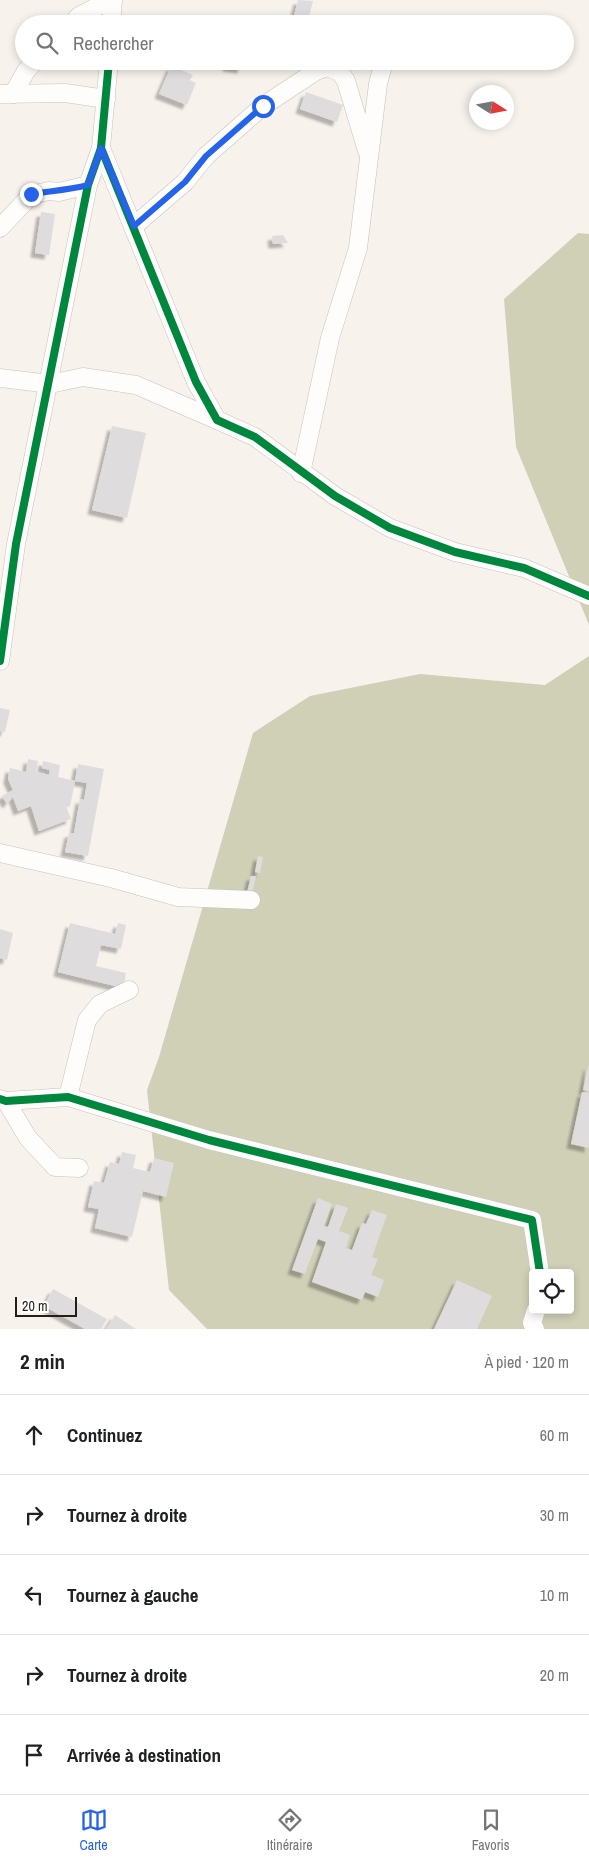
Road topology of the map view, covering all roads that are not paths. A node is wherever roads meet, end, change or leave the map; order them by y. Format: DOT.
graph roads {
  1 [pos="112,0"];
  2 [pos="81,15"];
  3 [pos="111,15"];
  4 [pos="27,70"];
  5 [pos="108,70"];
  6 [pos="319,70"];
  7 [pos="335,70"];
  8 [pos="382,70"];
  9 [pos="7,94"];
  10 [pos="106,99"];
  11 [pos="101,148"];
  12 [pos="369,159"];
  13 [pos="88,185"];
  14 [pos="134,226"];
  15 [pos="0,228"];
  16 [pos="0,378"];
  17 [pos="50,384"];
  18 [pos="217,420"];
  19 [pos="301,473"];
  20 [pos="589,596"];
  21 [pos="4,603"];
  22 [pos="0,661"];
  23 [pos="0,853"];
  24 [pos="251,900"];
  25 [pos="129,990"];
  26 [pos="68,1097"];
  27 [pos="3,1100"];
  28 [pos="80,1168"];
  29 [pos="539,1269"];
  30 [pos="535,1314"];
  31 [pos="535,1329"];
  1 -- 2 [label="street"];
  1 -- 3 [label="street"];
  4 -- 9 [label="street"];
  5 -- 10 [label="street"];
  6 -- 14 [label="street"];
  7 -- 12 [label="street"];
  8 -- 12 [label="street"];
  9 -- 10 [label="street"];
  10 -- 11 [label="street"];
  11 -- 13 [label="street"];
  11 -- 14 [label="street"];
  12 -- 19 [label="street"];
  13 -- 15 [label="street"];
  13 -- 17 [label="street"];
  14 -- 18 [label="street"];
  16 -- 17 [label="street"];
  17 -- 18 [label="street"];
  17 -- 21 [label="street"];
  18 -- 19 [label="street"];
  19 -- 20 [label="street"];
  21 -- 22 [label="street"];
  23 -- 24 [label="street"];
  25 -- 26 [label="street"];
  26 -- 27 [label="street"];
  26 -- 29 [label="street"];
  27 -- 28 [label="street"];
  30 -- 31 [label="street"];
}
